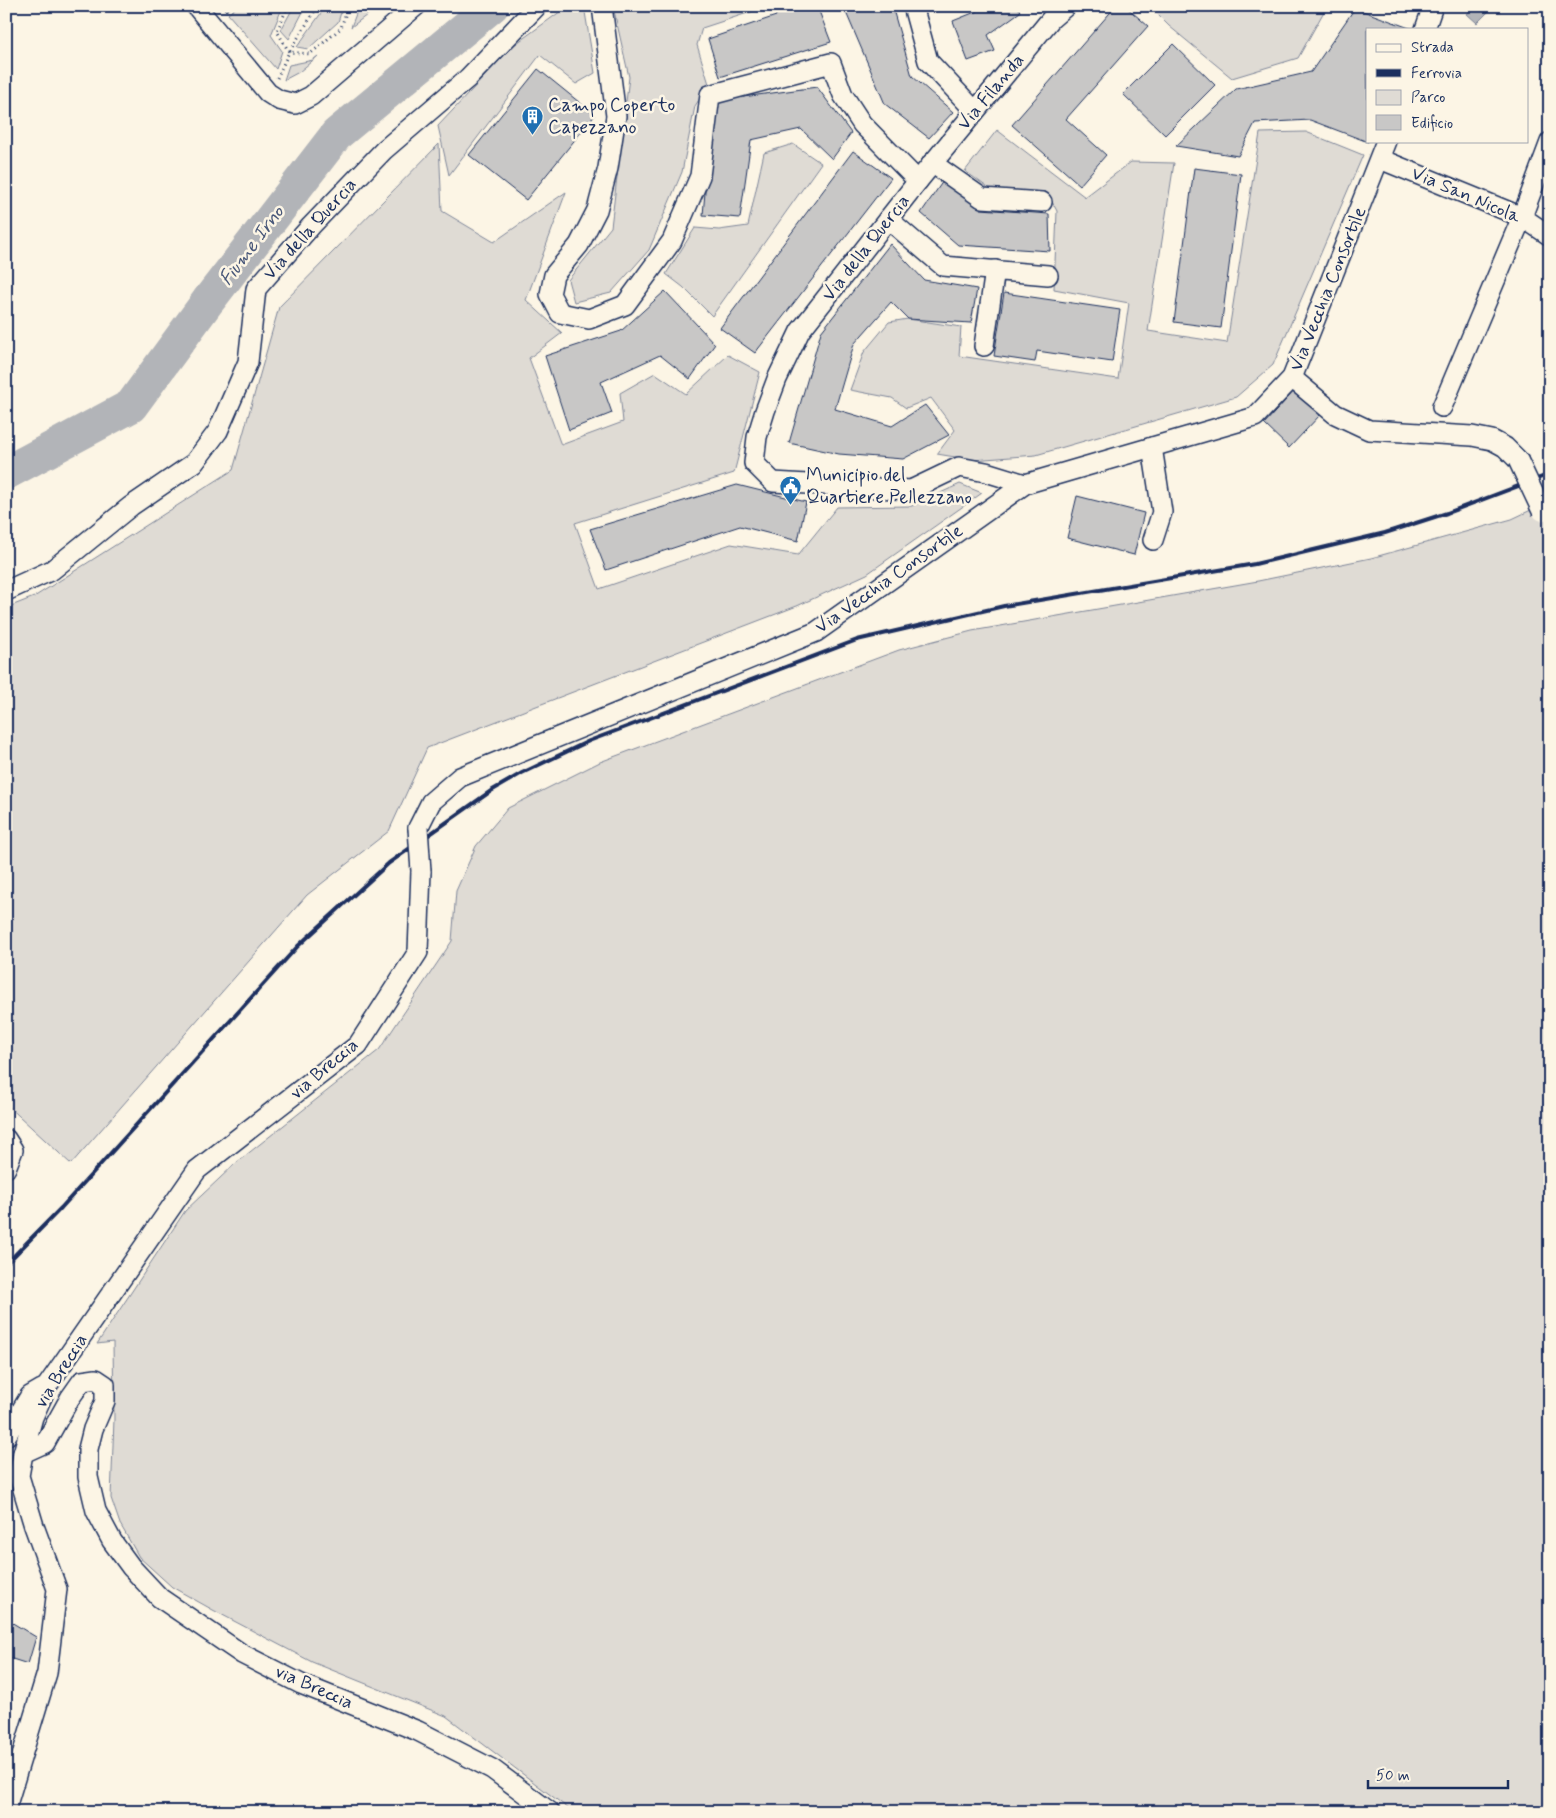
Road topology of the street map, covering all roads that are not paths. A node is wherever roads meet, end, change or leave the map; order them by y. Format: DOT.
graph roads {
  1 [pos="196,6"];
  2 [pos="416,6"];
  3 [pos="537,6"];
  4 [pos="602,6"];
  5 [pos="914,6"];
  6 [pos="1066,6"];
  7 [pos="1433,6"];
  8 [pos="1425,28"];
  9 [pos="975,111"];
  10 [pos="1386,142"];
  11 [pos="1550,142"];
  12 [pos="1380,159"];
  13 [pos="932,163"];
  14 [pos="918,180"];
  15 [pos="1042,202"];
  16 [pos="1522,217"];
  17 [pos="888,219"];
  18 [pos="1550,236"];
  19 [pos="995,270"];
  20 [pos="1048,274"];
  21 [pos="984,346"];
  22 [pos="1292,378"];
  23 [pos="1442,407"];
  24 [pos="1152,447"];
  25 [pos="1025,484"];
  26 [pos="1546,513"];
  27 [pos="1153,540"];
  28 [pos="6,591"];
  29 [pos="460,777"];
  30 [pos="6,1139"];
  31 [pos="6,1168"];
  32 [pos="47,1386"];
  33 [pos="6,1436"];
  34 [pos="23,1452"];
  35 [pos="6,1808"];
  36 [pos="550,1812"];
  1 -- 2 [label="street"];
  3 -- 28 [label="street, Via della Quercia"];
  4 -- 14 [label="street, Via della Quercia"];
  5 -- 9 [label="street"];
  6 -- 9 [label="street, Via Filanda"];
  7 -- 8 [label="street"];
  9 -- 13 [label="street, Via Filanda"];
  10 -- 12 [label="street, Via Vecchia Consortile"];
  11 -- 16 [label="street"];
  12 -- 16 [label="street, Via San Nicola"];
  12 -- 22 [label="street, Via Vecchia Consortile"];
  13 -- 14 [label="street, Via Filanda"];
  13 -- 15 [label="street"];
  14 -- 17 [label="street, Via della Quercia"];
  16 -- 18 [label="street, Via San Nicola"];
  16 -- 23 [label="street"];
  17 -- 19 [label="street"];
  17 -- 25 [label="street, Via della Quercia"];
  19 -- 20 [label="street"];
  19 -- 21 [label="street"];
  22 -- 24 [label="street, Via Vecchia Consortile"];
  22 -- 26 [label="street, bridge"];
  24 -- 25 [label="street, Via Vecchia Consortile"];
  24 -- 27 [label="street"];
  25 -- 29 [label="street, Via Vecchia Consortile"];
  29 -- 32 [label="street, via Breccia, bridge"];
  30 -- 31 [label="street"];
  32 -- 33 [label="street"];
  32 -- 34 [label="street, via Breccia"];
  34 -- 35 [label="street"];
  34 -- 36 [label="street, via Breccia"];
}
